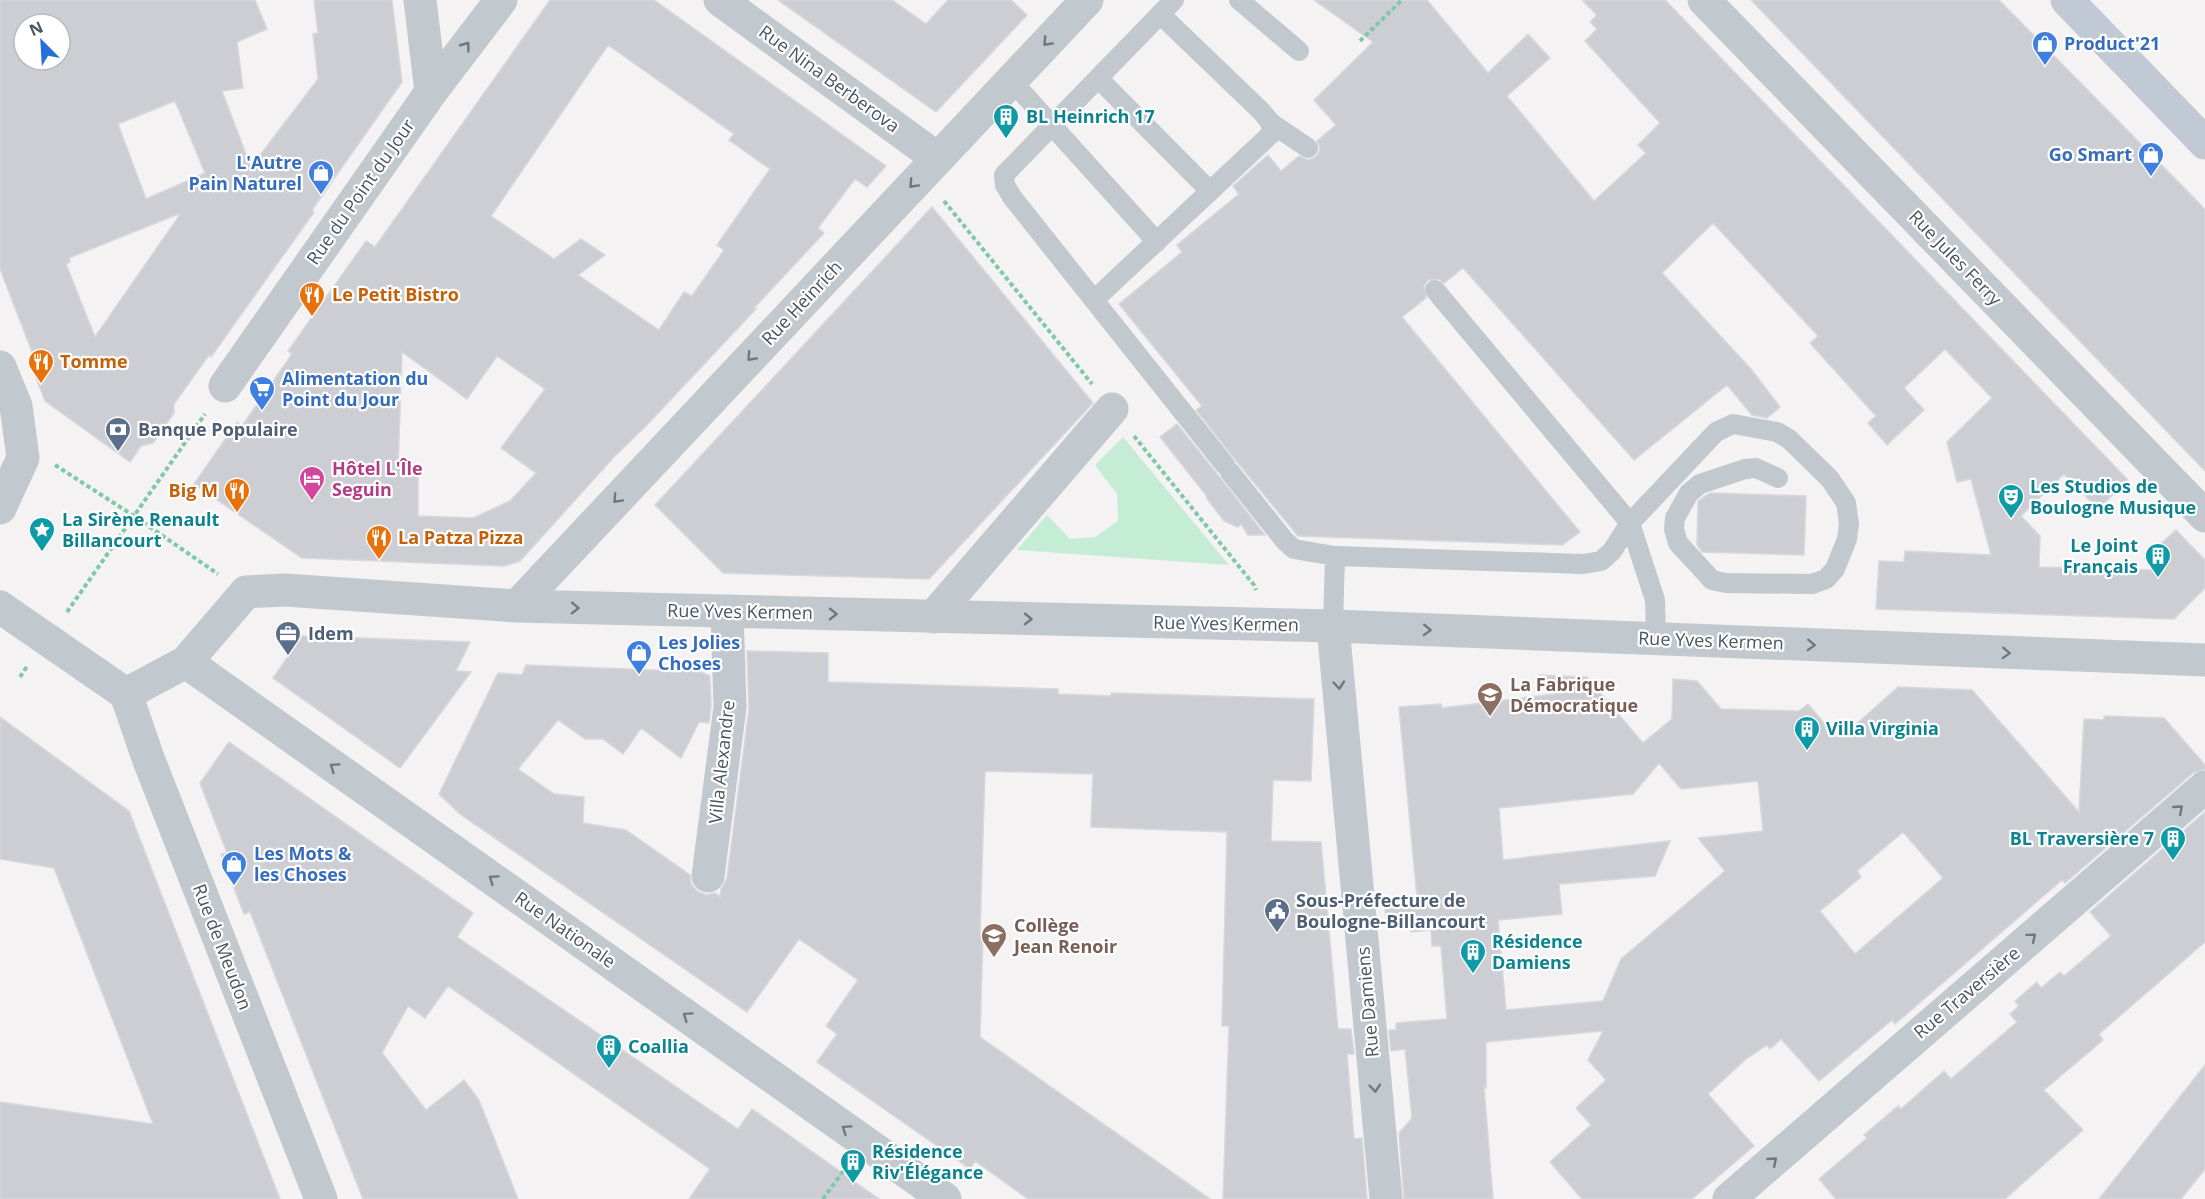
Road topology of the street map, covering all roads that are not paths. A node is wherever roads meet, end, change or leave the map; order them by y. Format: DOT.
graph roads {
  1 [pos="420,0"];
  2 [pos="501,0"];
  3 [pos="720,0"];
  4 [pos="1087,0"];
  5 [pos="1174,0"];
  6 [pos="1239,0"];
  7 [pos="1704,0"];
  8 [pos="2067,0"];
  9 [pos="1160,15"];
  10 [pos="1299,51"];
  11 [pos="1098,78"];
  12 [pos="1011,80"];
  13 [pos="431,92"];
  14 [pos="1271,123"];
  15 [pos="1052,124"];
  16 [pos="2205,142"];
  17 [pos="1308,148"];
  18 [pos="937,158"];
  19 [pos="1210,191"];
  20 [pos="1156,242"];
  21 [pos="1436,290"];
  22 [pos="1094,300"];
  23 [pos="0,367"];
  24 [pos="225,386"];
  25 [pos="1112,409"];
  26 [pos="1778,478"];
  27 [pos="0,508"];
  28 [pos="2205,516"];
  29 [pos="1630,524"];
  30 [pos="1335,556"];
  31 [pos="517,606"];
  32 [pos="0,607"];
  33 [pos="727,611"];
  34 [pos="933,616"];
  35 [pos="1333,626"];
  36 [pos="1656,639"];
  37 [pos="2205,660"];
  38 [pos="186,662"];
  39 [pos="126,694"];
  40 [pos="2205,787"];
  41 [pos="708,876"];
  42 [pos="321,1199"];
  43 [pos="945,1199"];
  44 [pos="1386,1199"];
  45 [pos="1729,1199"];
  1 -- 13 [label="street"];
  13 -- 2 [label="street, Rue du Point du Jour, one-way"];
  3 -- 18 [label="street, Rue Nina Berberova"];
  4 -- 12 [label="street, Rue Heinrich, one-way"];
  5 -- 9 [label="lane"];
  6 -- 10 [label="lane"];
  7 -- 28 [label="street, Rue Jules Ferry"];
  8 -- 16 [label="street"];
  9 -- 11 [label="lane"];
  9 -- 14 [label="lane"];
  11 -- 15 [label="lane"];
  11 -- 19 [label="lane"];
  12 -- 15 [label="lane"];
  12 -- 18 [label="street, Rue Heinrich"];
  13 -- 24 [label="street, Rue du Point du Jour"];
  14 -- 17 [label="lane"];
  14 -- 19 [label="lane"];
  15 -- 20 [label="lane"];
  15 -- 22 [label="lane"];
  18 -- 31 [label="street, Rue Heinrich, one-way"];
  19 -- 20 [label="lane"];
  20 -- 22 [label="lane"];
  21 -- 29 [label="lane"];
  22 -- 30 [label="lane"];
  23 -- 27 [label="street"];
  25 -- 34 [label="street"];
  26 -- 29 [label="lane"];
  29 -- 30 [label="lane"];
  29 -- 36 [label="lane"];
  30 -- 35 [label="lane"];
  31 -- 33 [label="street, Rue Yves Kermen, one-way"];
  31 -- 38 [label="street, Rue Yves Kermen"];
  32 -- 39 [label="street"];
  33 -- 34 [label="street, Rue Yves Kermen, one-way"];
  33 -- 41 [label="street, Villa Alexandre"];
  34 -- 35 [label="street, Rue Yves Kermen, one-way"];
  35 -- 36 [label="street, Rue Yves Kermen, one-way"];
  35 -- 44 [label="street, Rue Damiens, one-way"];
  36 -- 37 [label="street, Rue Yves Kermen, one-way"];
  38 -- 39 [label="street"];
  43 -- 38 [label="street, Rue Nationale, one-way"];
  39 -- 42 [label="street, Rue de Meudon"];
  45 -- 40 [label="street, Rue Traversière, one-way"];
}
